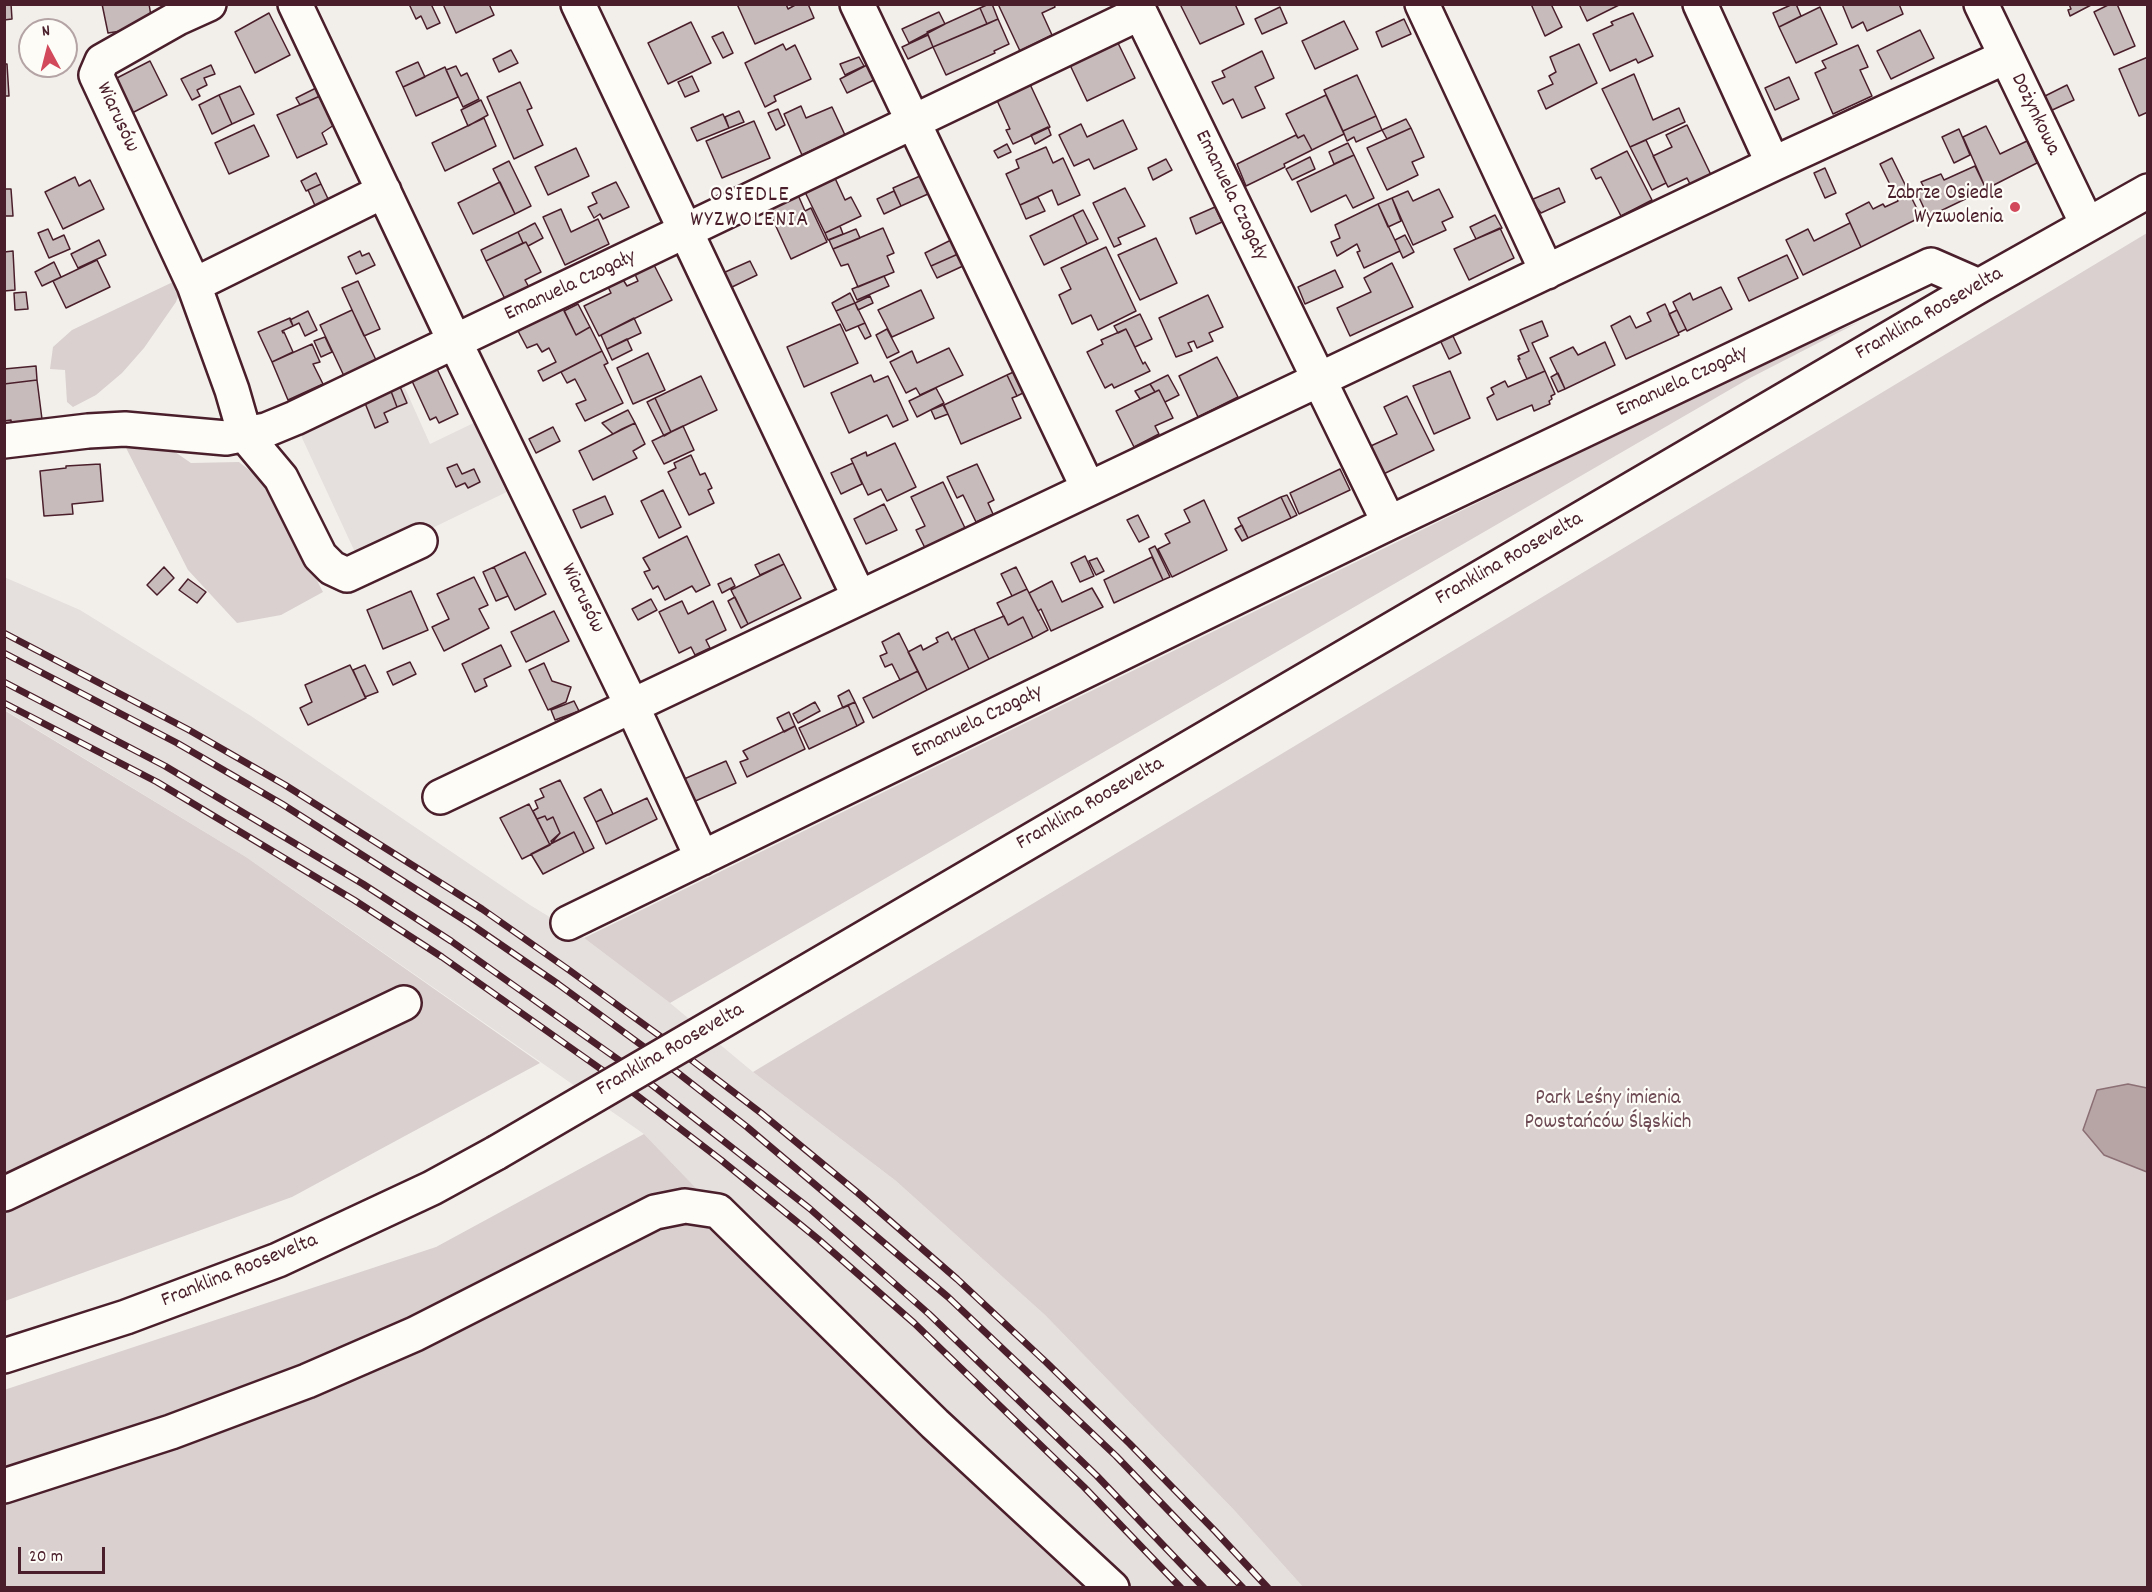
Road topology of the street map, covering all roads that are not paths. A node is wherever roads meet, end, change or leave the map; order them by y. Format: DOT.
graph roads {
  1 [pos="209,4"];
  2 [pos="295,4"];
  3 [pos="578,4"];
  4 [pos="857,4"];
  5 [pos="1422,4"];
  6 [pos="1700,4"];
  7 [pos="1981,4"];
  8 [pos="1138,9"];
  9 [pos="2006,57"];
  10 [pos="914,123"];
  11 [pos="1773,164"];
  12 [pos="384,191"];
  13 [pos="2148,191"];
  14 [pos="2087,224"];
  15 [pos="687,231"];
  16 [pos="1547,272"];
  17 [pos="194,285"];
  18 [pos="1979,286"];
  19 [pos="455,342"];
  20 [pos="1320,379"];
  21 [pos="245,435"];
  22 [pos="4,441"];
  23 [pos="1088,488"];
  24 [pos="1389,523"];
  25 [pos="420,541"];
  26 [pos="859,597"];
  27 [pos="632,706"];
  28 [pos="440,797"];
  29 [pos="702,858"];
  30 [pos="568,923"];
  31 [pos="404,1004"];
  32 [pos="4,1194"];
  33 [pos="4,1356"];
  34 [pos="4,1486"];
  35 [pos="1112,1587"];
  1 -- 17 [label="street, Wiarusów"];
  2 -- 12 [label="street, Wiarusów"];
  3 -- 15 [label="street"];
  4 -- 10 [label="street"];
  5 -- 16 [label="street"];
  6 -- 11 [label="street"];
  7 -- 9 [label="street, Dożynkowa"];
  8 -- 10 [label="street, Emanuela Czogały"];
  8 -- 20 [label="street, Emanuela Czogały"];
  9 -- 11 [label="street"];
  9 -- 14 [label="street, Dożynkowa"];
  10 -- 15 [label="street, Emanuela Czogały"];
  10 -- 23 [label="street"];
  11 -- 16 [label="street"];
  12 -- 17 [label="street"];
  12 -- 19 [label="street, Wiarusów"];
  13 -- 14 [label="street, Franklina Roosevelta"];
  14 -- 18 [label="street, Franklina Roosevelta"];
  15 -- 19 [label="street, Emanuela Czogały"];
  15 -- 26 [label="street"];
  16 -- 20 [label="street"];
  17 -- 21 [label="street, Wiarusów"];
  18 -- 24 [label="street, Emanuela Czogały"];
  18 -- 33 [label="street, Franklina Roosevelta, bridge"];
  19 -- 21 [label="street"];
  19 -- 27 [label="street, Wiarusów"];
  20 -- 23 [label="street"];
  20 -- 24 [label="street, Emanuela Czogały"];
  21 -- 22 [label="street"];
  21 -- 25 [label="street, Wiarusów"];
  23 -- 26 [label="street"];
  24 -- 29 [label="street, Emanuela Czogały"];
  26 -- 27 [label="street"];
  27 -- 28 [label="street"];
  27 -- 29 [label="street, Wiarusów"];
  29 -- 30 [label="street, Emanuela Czogały"];
  31 -- 32 [label="street"];
  34 -- 35 [label="street"];
}
